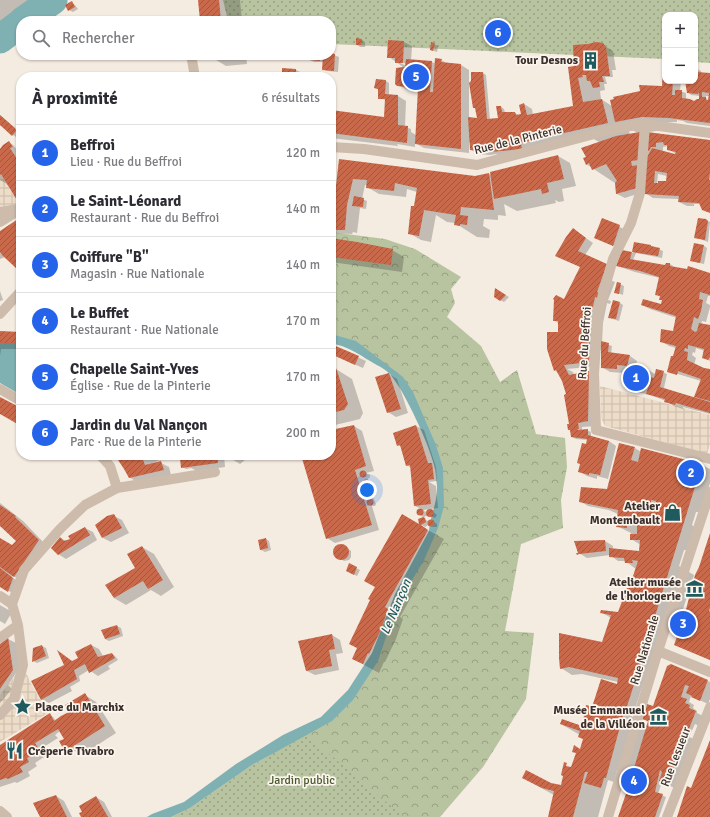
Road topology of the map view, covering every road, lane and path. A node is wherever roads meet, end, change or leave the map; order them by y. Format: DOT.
graph roads {
  1 [pos="192,60"];
  2 [pos="194,72"];
  3 [pos="644,124"];
  4 [pos="710,133"];
  5 [pos="336,146"];
  6 [pos="16,210"];
  7 [pos="0,212"];
  8 [pos="16,212"];
  9 [pos="0,222"];
  10 [pos="16,296"];
  11 [pos="0,314"];
  12 [pos="0,389"];
  13 [pos="16,398"];
  14 [pos="710,459"];
  15 [pos="105,460"];
  16 [pos="215,472"];
  17 [pos="117,488"];
  18 [pos="710,492"];
  19 [pos="0,596"];
  20 [pos="12,604"];
  21 [pos="18,625"];
  22 [pos="0,638"];
  23 [pos="658,651"];
  24 [pos="710,672"];
  25 [pos="710,707"];
  26 [pos="0,714"];
  27 [pos="0,811"];
  28 [pos="7,817"];
  29 [pos="608,817"];
  30 [pos="667,817"];
  1 -- 2 [label="street"];
  3 -- 4 [label="street, Rue de la Pinterie"];
  3 -- 5 [label="street, Rue de la Pinterie"];
  3 -- 14 [label="street, Rue du Beffroi"];
  6 -- 7 [label="street"];
  8 -- 9 [label="street"];
  10 -- 11 [label="street"];
  12 -- 13 [label="street"];
  15 -- 17 [label="street"];
  16 -- 17 [label="street"];
  17 -- 20 [label="street"];
  18 -- 23 [label="street, Rue Nationale"];
  19 -- 20 [label="street"];
  20 -- 21 [label="street"];
  21 -- 22 [label="street"];
  21 -- 26 [label="street"];
  23 -- 24 [label="street"];
  23 -- 29 [label="street, Rue Nationale"];
  25 -- 30 [label="street, Rue Lesueur"];
  27 -- 28 [label="street"];
}
